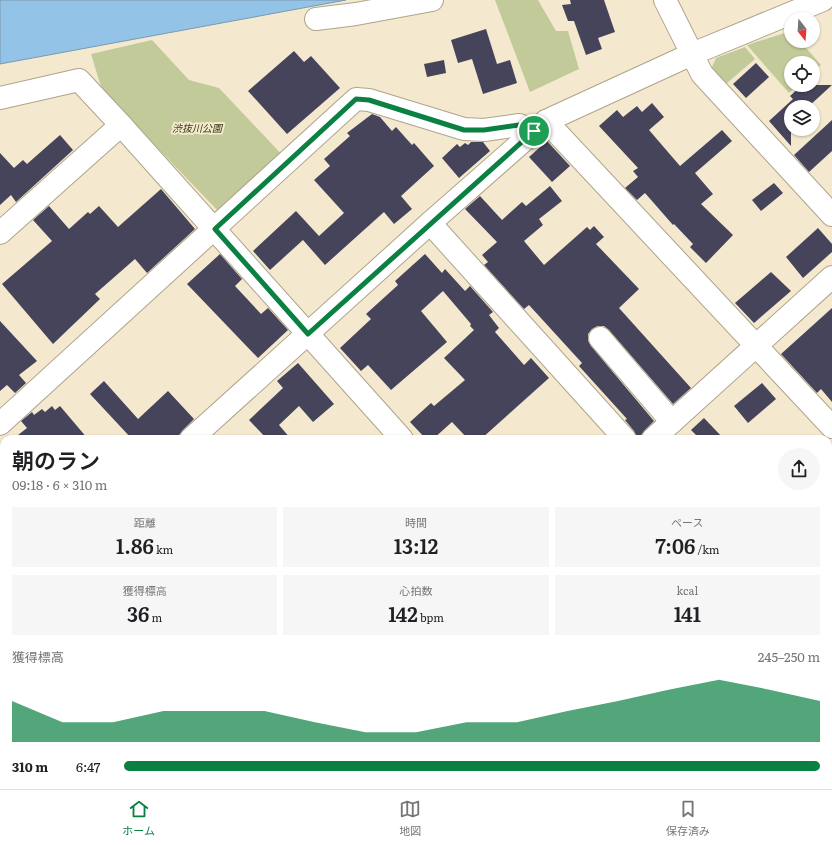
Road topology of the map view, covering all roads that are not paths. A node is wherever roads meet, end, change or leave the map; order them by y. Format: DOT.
graph roads {
  1 [pos="432,0"];
  2 [pos="666,0"];
  3 [pos="823,0"];
  4 [pos="316,19"];
  5 [pos="692,54"];
  6 [pos="0,98"];
  7 [pos="121,125"];
  8 [pos="540,126"];
  9 [pos="832,215"];
  10 [pos="430,223"];
  11 [pos="215,229"];
  12 [pos="0,233"];
  13 [pos="832,277"];
  14 [pos="308,334"];
  15 [pos="600,338"];
  16 [pos="756,345"];
  17 [pos="672,422"];
  18 [pos="0,424"];
  19 [pos="832,428"];
  20 [pos="196,435"];
  21 [pos="398,435"];
  22 [pos="622,435"];
  23 [pos="657,435"];
  1 -- 4 [label="street"];
  2 -- 5 [label="street"];
  3 -- 5 [label="street"];
  5 -- 8 [label="street"];
  5 -- 9 [label="street"];
  6 -- 7 [label="street"];
  7 -- 11 [label="street"];
  7 -- 12 [label="street"];
  8 -- 10 [label="street"];
  8 -- 11 [label="street"];
  8 -- 16 [label="street"];
  10 -- 14 [label="street"];
  10 -- 22 [label="street"];
  11 -- 14 [label="street"];
  11 -- 18 [label="street"];
  13 -- 16 [label="street"];
  14 -- 20 [label="street"];
  14 -- 21 [label="street"];
  15 -- 17 [label="street"];
  16 -- 17 [label="street"];
  16 -- 19 [label="street"];
  17 -- 23 [label="street"];
}
